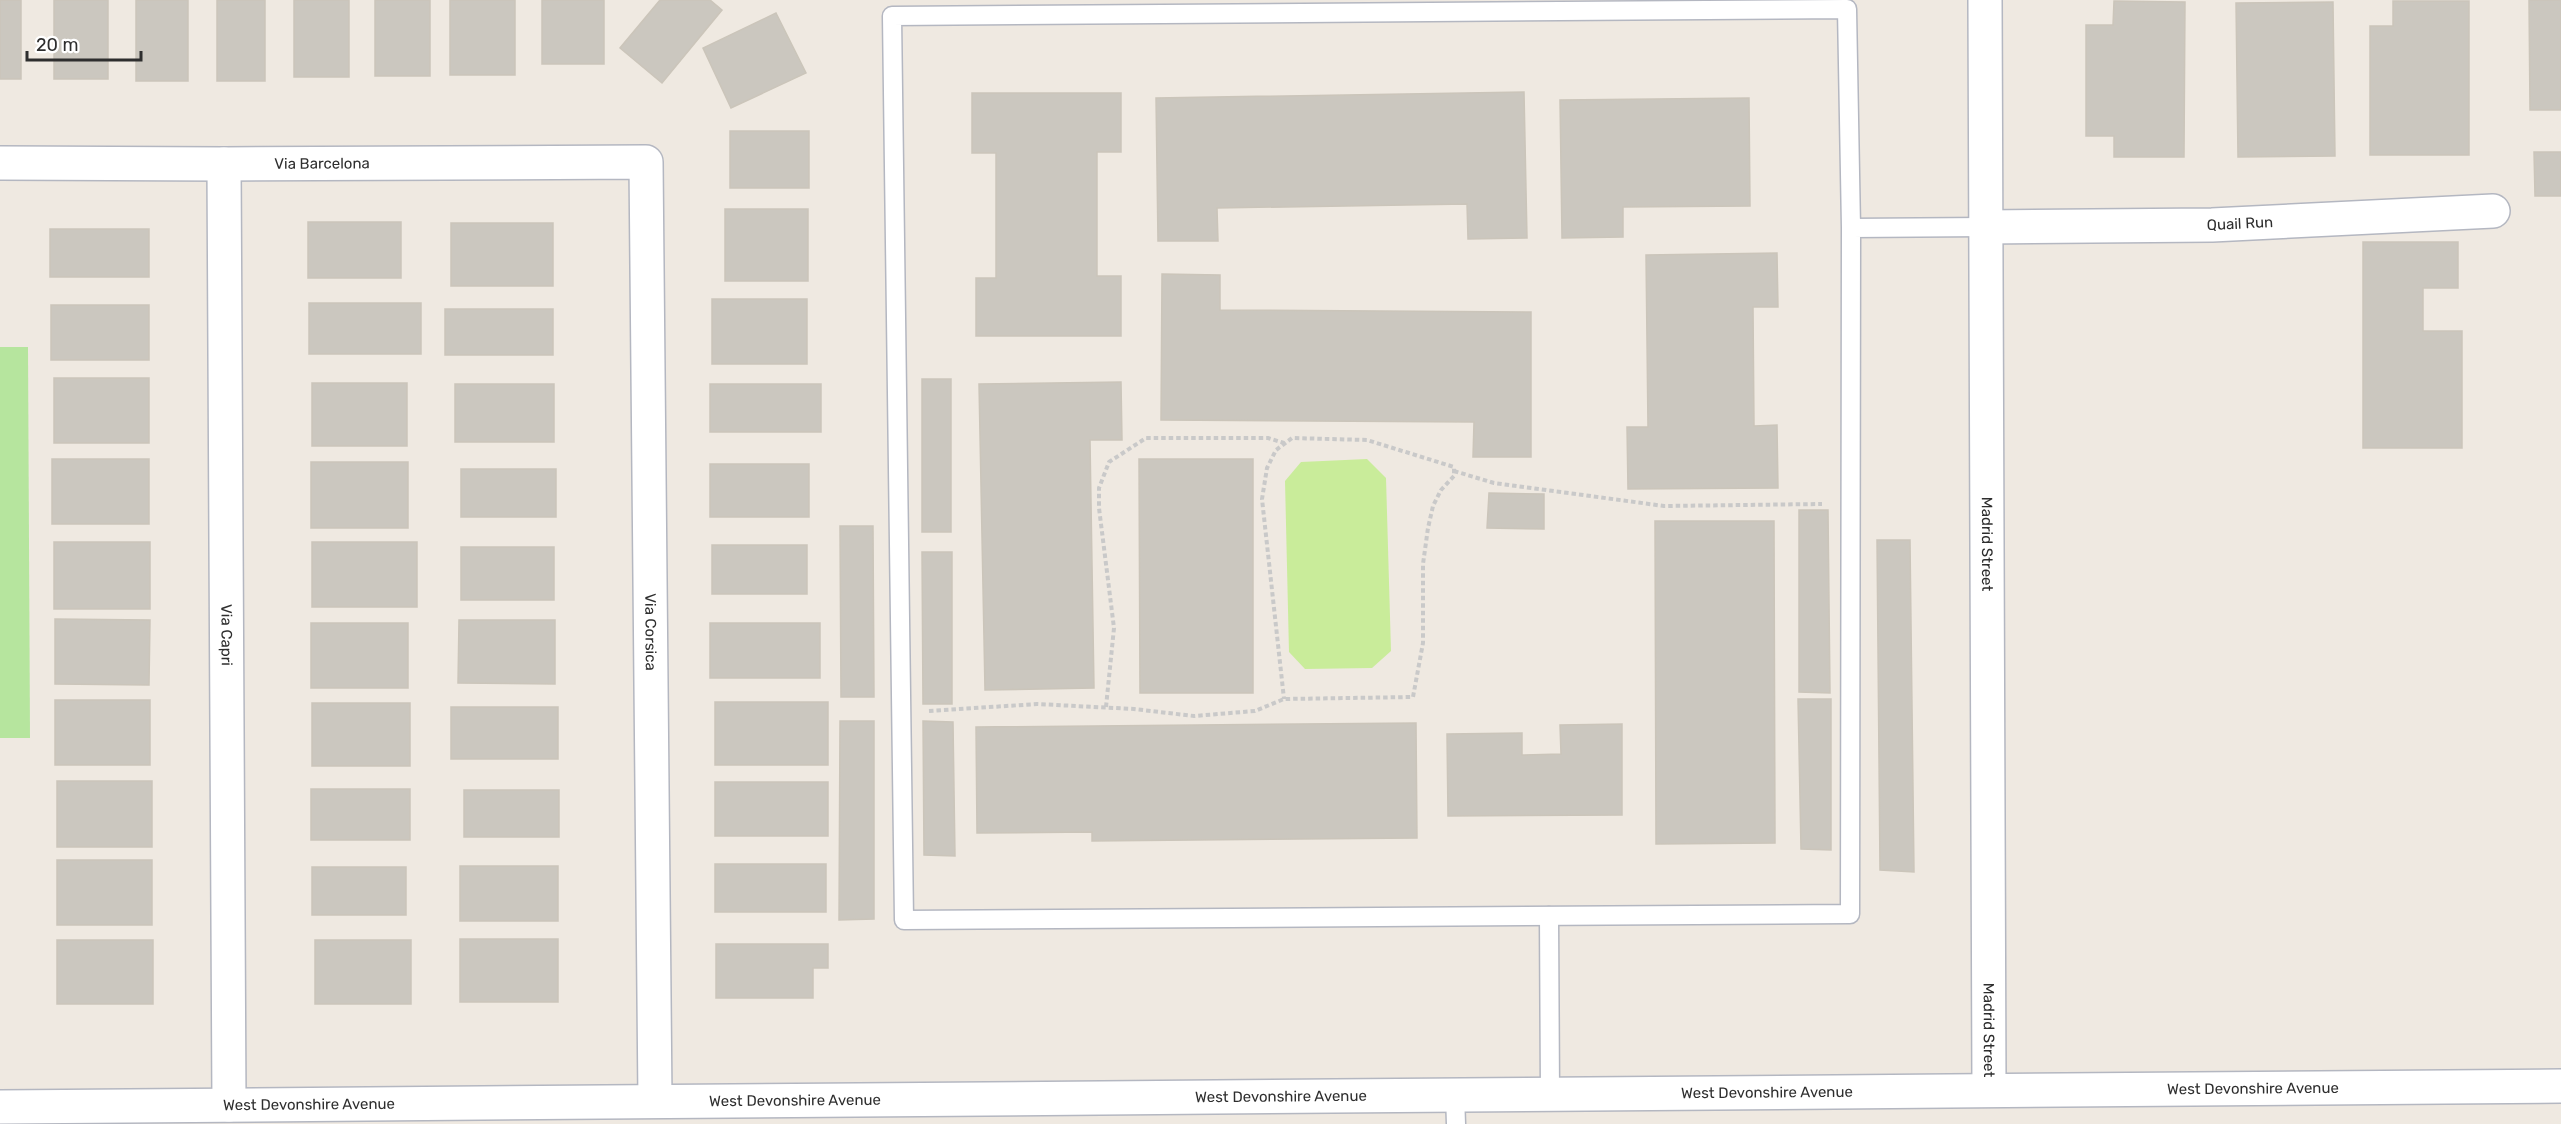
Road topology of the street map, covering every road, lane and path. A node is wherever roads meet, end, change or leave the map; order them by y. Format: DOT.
graph roads {
  1 [pos="1985,0"];
  2 [pos="646,162"];
  3 [pos="0,163"];
  4 [pos="224,164"];
  5 [pos="2493,211"];
  6 [pos="1851,228"];
  7 [pos="1986,228"];
  8 [pos="1285,443"];
  9 [pos="1454,471"];
  10 [pos="1850,504"];
  11 [pos="1284,699"];
  12 [pos="1106,707"];
  13 [pos="902,713"];
  14 [pos="1549,916"];
  15 [pos="2561,1086"];
  16 [pos="1989,1090"];
  17 [pos="1550,1094"];
  18 [pos="655,1101"];
  19 [pos="229,1105"];
  20 [pos="0,1107"];
  21 [pos="1456,1109"];
  1 -- 7 [label="street, Madrid Street"];
  2 -- 4 [label="street, Via Barcelona"];
  2 -- 18 [label="street, Via Corsica"];
  3 -- 4 [label="street, Via Barcelona"];
  4 -- 19 [label="street, Via Capri"];
  5 -- 7 [label="street, Quail Run"];
  6 -- 7 [label="lane"];
  6 -- 10 [label="lane"];
  6 -- 13 [label="lane"];
  7 -- 16 [label="street, Madrid Street"];
  8 -- 9 [label="path"];
  8 -- 11 [label="path"];
  8 -- 12 [label="path"];
  9 -- 10 [label="path"];
  9 -- 11 [label="path"];
  10 -- 14 [label="lane"];
  11 -- 12 [label="path"];
  12 -- 13 [label="path"];
  13 -- 14 [label="lane"];
  14 -- 17 [label="lane"];
  15 -- 16 [label="street, West Devonshire Avenue"];
  16 -- 17 [label="street, West Devonshire Avenue"];
  17 -- 21 [label="street, West Devonshire Avenue"];
  18 -- 19 [label="street, West Devonshire Avenue"];
  18 -- 21 [label="street, West Devonshire Avenue"];
  19 -- 20 [label="street, West Devonshire Avenue"];
}
